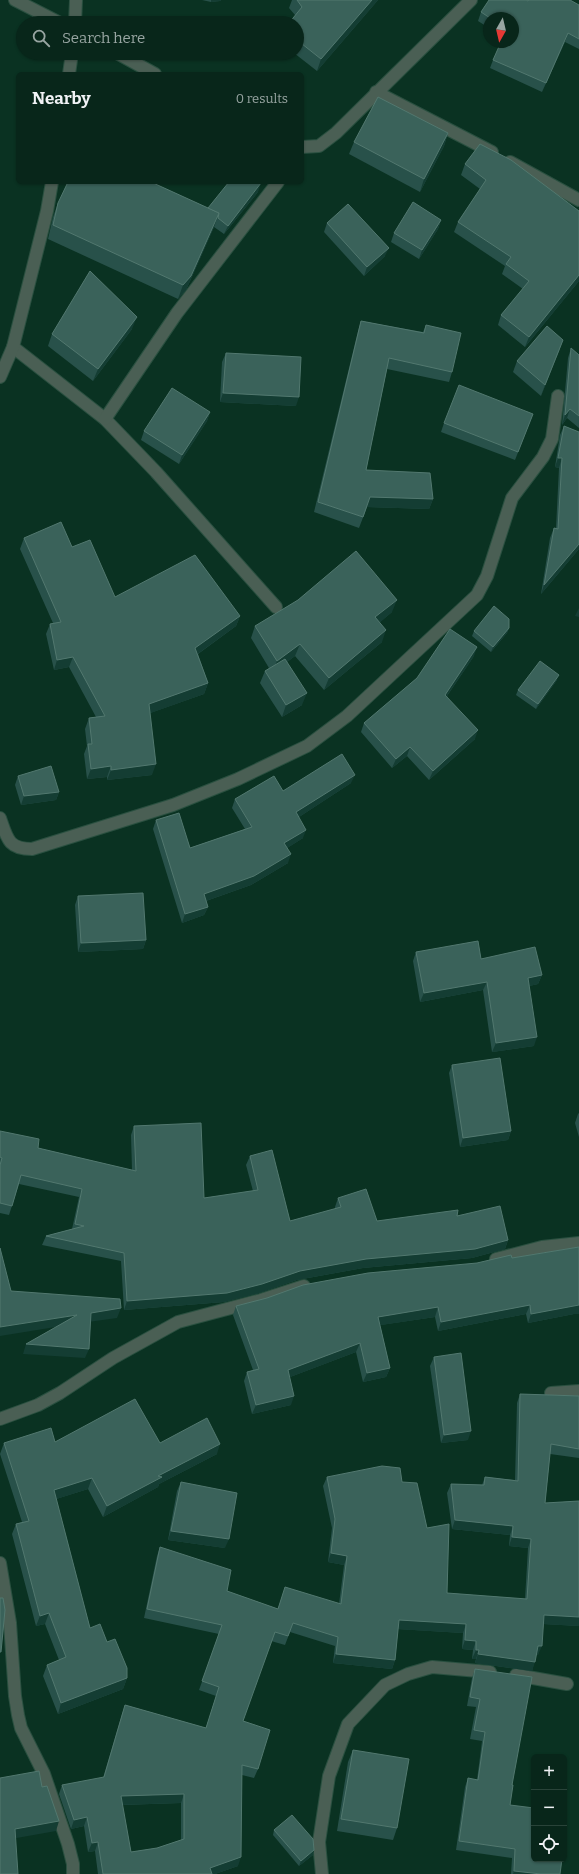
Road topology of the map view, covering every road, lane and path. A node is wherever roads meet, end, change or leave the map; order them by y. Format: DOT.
graph roads {
  1 [pos="15,0"];
  2 [pos="76,0"];
  3 [pos="471,0"];
  4 [pos="46,16"];
  5 [pos="75,16"];
  6 [pos="71,60"];
  7 [pos="129,60"];
  8 [pos="69,72"];
  9 [pos="151,72"];
  10 [pos="376,92"];
  11 [pos="304,149"];
  12 [pos="52,184"];
  13 [pos="276,184"];
  14 [pos="579,200"];
  15 [pos="13,347"];
  16 [pos="0,377"];
  17 [pos="558,396"];
  18 [pos="105,419"];
  19 [pos="276,607"];
  20 [pos="0,818"];
  21 [pos="579,1243"];
  22 [pos="481,1263"];
  23 [pos="313,1284"];
  24 [pos="579,1391"];
  25 [pos="551,1393"];
  26 [pos="0,1419"];
  27 [pos="0,1563"];
  28 [pos="567,1684"];
  29 [pos="73,1874"];
  30 [pos="322,1874"];
  1 -- 4 [label="street"];
  2 -- 5 [label="street"];
  3 -- 10 [label="street"];
  6 -- 8 [label="street"];
  7 -- 9 [label="street"];
  10 -- 11 [label="street"];
  10 -- 14 [label="street"];
  12 -- 15 [label="street"];
  13 -- 18 [label="street"];
  15 -- 16 [label="street"];
  15 -- 18 [label="street"];
  17 -- 20 [label="street"];
  18 -- 19 [label="street"];
  21 -- 22 [label="street"];
  23 -- 26 [label="street"];
  24 -- 25 [label="street"];
  27 -- 29 [label="street"];
  28 -- 30 [label="street"];
}
